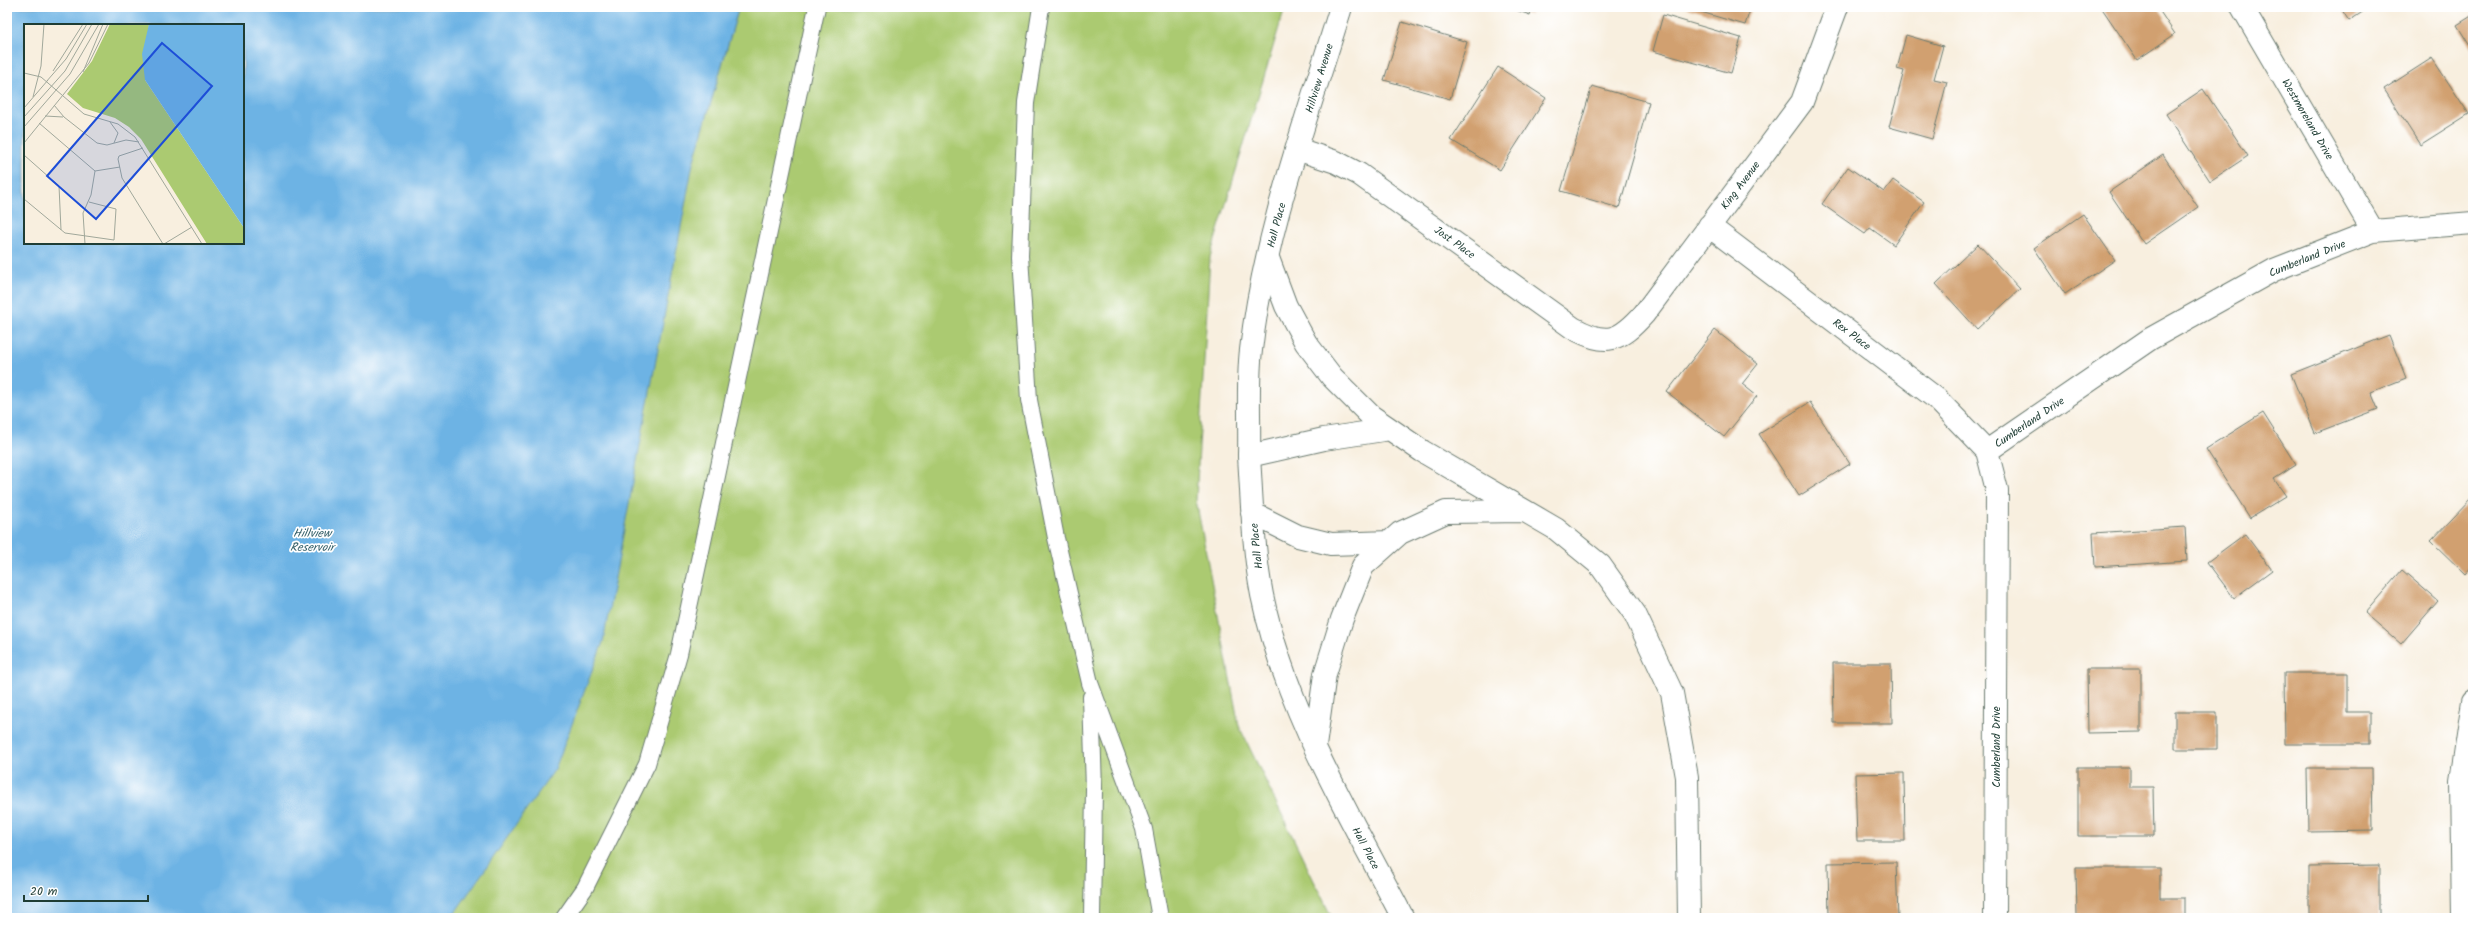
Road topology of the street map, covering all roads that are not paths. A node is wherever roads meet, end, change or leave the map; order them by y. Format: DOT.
graph roads {
  1 [pos="817,7"];
  2 [pos="1041,7"];
  3 [pos="1341,7"];
  4 [pos="1837,7"];
  5 [pos="2242,7"];
  6 [pos="1297,149"];
  7 [pos="2473,223"];
  8 [pos="1708,226"];
  9 [pos="2373,231"];
  10 [pos="1268,258"];
  11 [pos="1610,339"];
  12 [pos="1390,429"];
  13 [pos="1987,451"];
  14 [pos="1249,456"];
  15 [pos="1524,511"];
  16 [pos="1252,513"];
  17 [pos="1390,542"];
  18 [pos="1090,683"];
  19 [pos="2473,701"];
  20 [pos="1315,746"];
  21 [pos="564,918"];
  22 [pos="1092,918"];
  23 [pos="1160,918"];
  24 [pos="1403,918"];
  25 [pos="1689,918"];
  26 [pos="1995,918"];
  27 [pos="2464,918"];
  1 -- 21 [label="lane"];
  2 -- 18 [label="lane"];
  3 -- 6 [label="street, Hillview Avenue"];
  4 -- 8 [label="street, King Avenue"];
  5 -- 9 [label="street, Westmoreland Drive"];
  6 -- 10 [label="street, Hall Place"];
  6 -- 11 [label="street, Jost Place"];
  7 -- 9 [label="street, Cumberland Drive"];
  8 -- 11 [label="street, King Avenue"];
  8 -- 13 [label="street, Rex Place"];
  9 -- 13 [label="street, Cumberland Drive"];
  10 -- 12 [label="street"];
  10 -- 14 [label="street, Hall Place"];
  12 -- 14 [label="street"];
  12 -- 15 [label="street"];
  13 -- 26 [label="street, Cumberland Drive"];
  14 -- 16 [label="street, Hall Place"];
  15 -- 17 [label="street"];
  15 -- 25 [label="street"];
  16 -- 17 [label="street"];
  16 -- 20 [label="street, Hall Place"];
  17 -- 20 [label="street"];
  18 -- 22 [label="lane"];
  18 -- 23 [label="lane"];
  19 -- 27 [label="street"];
  20 -- 24 [label="street, Hall Place"];
}
